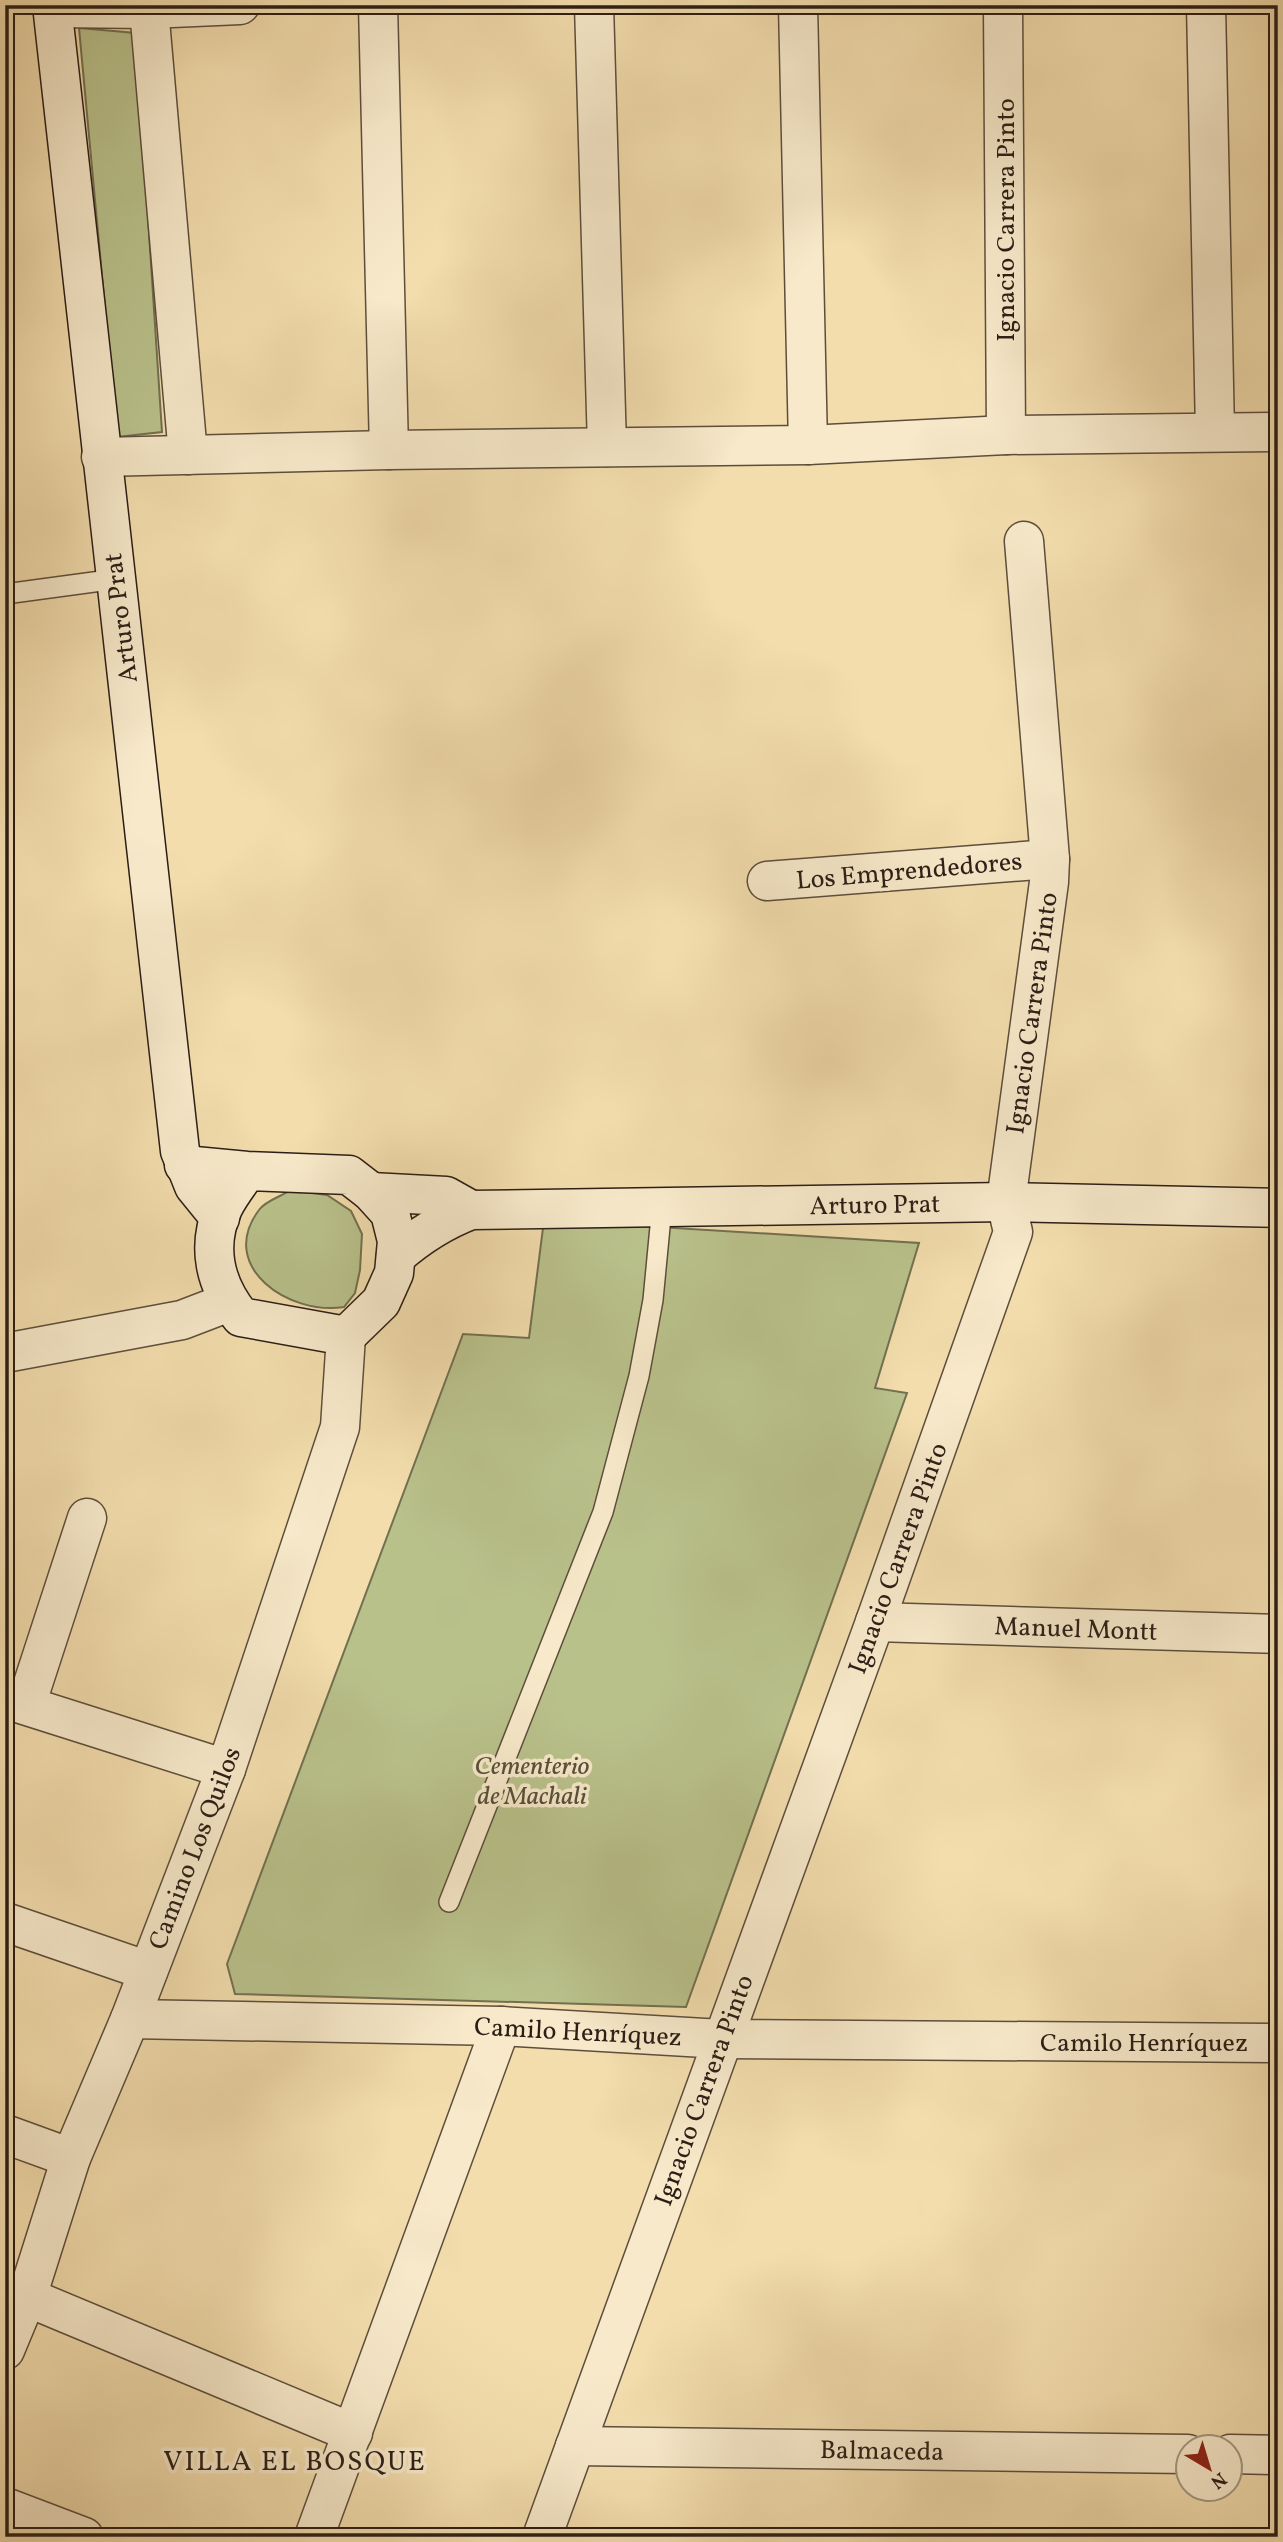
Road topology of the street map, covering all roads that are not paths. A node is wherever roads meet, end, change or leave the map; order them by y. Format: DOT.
graph roads {
  1 [pos="240,5"];
  2 [pos="378,5"];
  3 [pos="594,5"];
  4 [pos="799,5"];
  5 [pos="1003,5"];
  6 [pos="1206,5"];
  7 [pos="52,7"];
  8 [pos="149,9"];
  9 [pos="1215,432"];
  10 [pos="1278,432"];
  11 [pos="1006,435"];
  12 [pos="807,445"];
  13 [pos="607,447"];
  14 [pos="389,450"];
  15 [pos="188,455"];
  16 [pos="102,457"];
  17 [pos="1024,541"];
  18 [pos="116,579"];
  19 [pos="5,594"];
  20 [pos="1050,859"];
  21 [pos="767,881"];
  22 [pos="184,1165"];
  23 [pos="247,1171"];
  24 [pos="371,1192"];
  25 [pos="1006,1202"];
  26 [pos="662,1206"];
  27 [pos="1278,1208"];
  28 [pos="471,1210"];
  29 [pos="220,1218"];
  30 [pos="396,1256"];
  31 [pos="229,1301"];
  32 [pos="346,1336"];
  33 [pos="5,1353"];
  34 [pos="87,1518"];
  35 [pos="875,1622"];
  36 [pos="1278,1634"];
  37 [pos="15,1702"];
  38 [pos="226,1769"];
  39 [pos="449,1902"];
  40 [pos="5,1922"];
  41 [pos="148,1971"];
  42 [pos="130,2019"];
  43 [pos="501,2026"];
  44 [pos="722,2039"];
  45 [pos="1278,2043"];
  46 [pos="5,2134"];
  47 [pos="71,2158"];
  48 [pos="27,2297"];
  49 [pos="5,2350"];
  50 [pos="353,2433"];
  51 [pos="575,2446"];
  52 [pos="1174,2454"];
  53 [pos="1244,2454"];
  54 [pos="1278,2455"];
  55 [pos="5,2507"];
  56 [pos="84,2537"];
  57 [pos="314,2537"];
  58 [pos="542,2537"];
  1 -- 8 [label="street"];
  2 -- 14 [label="street"];
  3 -- 13 [label="street"];
  4 -- 12 [label="street"];
  5 -- 11 [label="street, Ignacio Carrera Pinto"];
  6 -- 9 [label="street"];
  7 -- 8 [label="street"];
  7 -- 16 [label="street, Arturo Prat"];
  8 -- 15 [label="street"];
  9 -- 10 [label="street"];
  9 -- 11 [label="street"];
  11 -- 12 [label="street"];
  12 -- 13 [label="street"];
  13 -- 14 [label="street"];
  14 -- 15 [label="street"];
  15 -- 16 [label="street"];
  16 -- 18 [label="street, Arturo Prat"];
  17 -- 20 [label="street, Ignacio Carrera Pinto"];
  18 -- 19 [label="lane"];
  18 -- 22 [label="street, Arturo Prat"];
  20 -- 21 [label="street, Los Emprendedores"];
  20 -- 25 [label="street, Ignacio Carrera Pinto"];
  22 -- 23 [label="street, Arturo Prat"];
  22 -- 29 [label="street, Arturo Prat"];
  23 -- 24 [label="street, Arturo Prat"];
  23 -- 29 [label="street"];
  24 -- 28 [label="street, Arturo Prat"];
  24 -- 30 [label="street, Arturo Prat"];
  25 -- 26 [label="street, Arturo Prat"];
  25 -- 27 [label="street, Arturo Prat"];
  25 -- 35 [label="street, Ignacio Carrera Pinto"];
  26 -- 28 [label="street, Arturo Prat"];
  26 -- 39 [label="lane"];
  28 -- 30 [label="street, Arturo Prat"];
  29 -- 31 [label="street"];
  30 -- 32 [label="street, Arturo Prat"];
  31 -- 32 [label="street"];
  31 -- 33 [label="street"];
  32 -- 38 [label="street, Camino Los Quilos"];
  34 -- 37 [label="street"];
  35 -- 36 [label="street, Manuel Montt"];
  35 -- 44 [label="street, Ignacio Carrera Pinto"];
  37 -- 38 [label="street"];
  38 -- 41 [label="street, Camino Los Quilos"];
  40 -- 41 [label="street"];
  41 -- 42 [label="street, Camino Los Quilos"];
  42 -- 43 [label="street, Camilo Henríquez"];
  42 -- 47 [label="street, Camino Los Quilos"];
  43 -- 44 [label="street, Camilo Henríquez"];
  43 -- 50 [label="street"];
  44 -- 45 [label="street, Camilo Henríquez"];
  44 -- 51 [label="street, Ignacio Carrera Pinto"];
  46 -- 47 [label="street"];
  47 -- 48 [label="street, Camino Los Quilos"];
  48 -- 49 [label="street, Camino Los Quilos"];
  48 -- 50 [label="street"];
  50 -- 57 [label="street"];
  51 -- 52 [label="street, Balmaceda"];
  51 -- 58 [label="street, Ignacio Carrera Pinto"];
  53 -- 54 [label="street"];
  55 -- 56 [label="street"];
}
